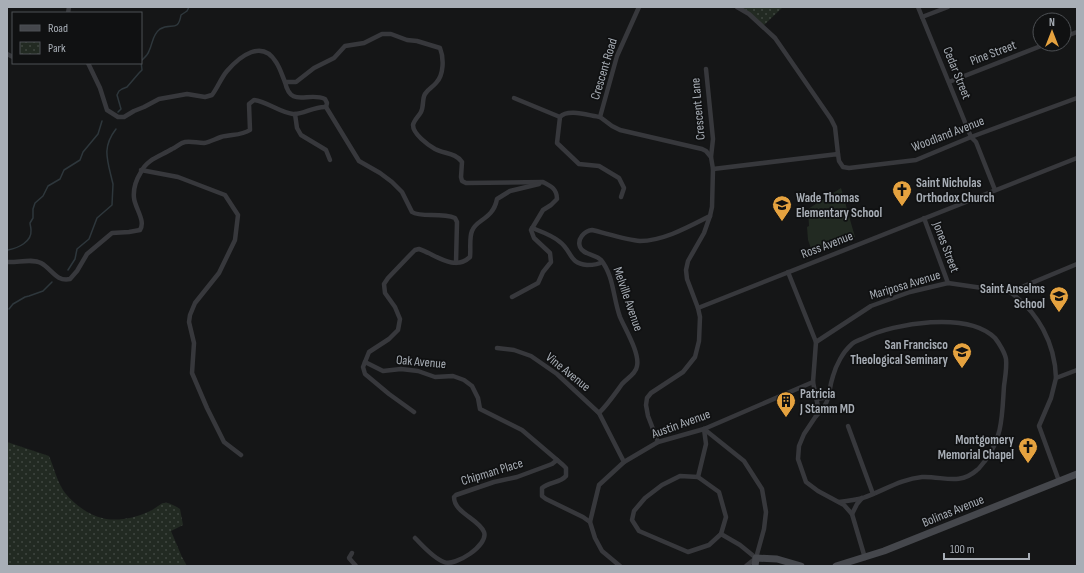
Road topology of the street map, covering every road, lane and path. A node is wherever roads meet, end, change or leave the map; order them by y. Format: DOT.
graph roads {
  1 [pos="639,7"];
  2 [pos="737,7"];
  3 [pos="918,7"];
  4 [pos="948,7"];
  5 [pos="922,17"];
  6 [pos="1032,49"];
  7 [pos="88,64"];
  8 [pos="706,70"];
  9 [pos="285,82"];
  10 [pos="949,82"];
  11 [pos="514,98"];
  12 [pos="1077,98"];
  13 [pos="326,107"];
  14 [pos="295,114"];
  15 [pos="560,117"];
  16 [pos="600,117"];
  17 [pos="971,137"];
  18 [pos="838,154"];
  19 [pos="711,157"];
  20 [pos="1077,158"];
  21 [pos="330,160"];
  22 [pos="713,169"];
  23 [pos="141,170"];
  24 [pos="543,182"];
  25 [pos="995,190"];
  26 [pos="621,197"];
  27 [pos="710,216"];
  28 [pos="924,218"];
  29 [pos="532,228"];
  30 [pos="7,262"];
  31 [pos="602,262"];
  32 [pos="456,263"];
  33 [pos="1077,264"];
  34 [pos="788,272"];
  35 [pos="948,283"];
  36 [pos="1010,292"];
  37 [pos="512,296"];
  38 [pos="698,308"];
  39 [pos="816,342"];
  40 [pos="497,348"];
  41 [pos="365,362"];
  42 [pos="1077,370"];
  43 [pos="1056,378"];
  44 [pos="813,382"];
  45 [pos="828,397"];
  46 [pos="817,399"];
  47 [pos="414,412"];
  48 [pos="599,413"];
  49 [pos="816,416"];
  50 [pos="848,426"];
  51 [pos="704,429"];
  52 [pos="658,442"];
  53 [pos="241,455"];
  54 [pos="557,460"];
  55 [pos="624,462"];
  56 [pos="1077,474"];
  57 [pos="698,477"];
  58 [pos="1059,481"];
  59 [pos="873,494"];
  60 [pos="862,498"];
  61 [pos="839,502"];
  62 [pos="852,514"];
  63 [pos="590,522"];
  64 [pos="721,534"];
  65 [pos="415,538"];
  66 [pos="352,553"];
  67 [pos="756,558"];
  68 [pos="865,558"];
  69 [pos="356,566"];
  70 [pos="620,566"];
  71 [pos="746,566"];
  72 [pos="755,566"];
  73 [pos="801,566"];
  74 [pos="836,566"];
  1 -- 16 [label="street, Crescent Road"];
  2 -- 18 [label="street"];
  3 -- 5 [label="street, Cedar Street"];
  4 -- 5 [label="street"];
  5 -- 10 [label="street, Cedar Street"];
  6 -- 10 [label="street, Pine Street"];
  7 -- 9 [label="street"];
  8 -- 19 [label="street, Crescent Lane"];
  9 -- 13 [label="street"];
  9 -- 24 [label="street"];
  10 -- 17 [label="street, Cedar Street"];
  11 -- 15 [label="street"];
  12 -- 17 [label="street, Woodland Avenue"];
  13 -- 14 [label="street"];
  13 -- 32 [label="street"];
  14 -- 21 [label="street"];
  14 -- 23 [label="street"];
  15 -- 16 [label="street"];
  15 -- 26 [label="street"];
  16 -- 19 [label="street, Crescent Road"];
  17 -- 18 [label="street, Woodland Avenue"];
  17 -- 25 [label="street, Cedar Street"];
  18 -- 22 [label="street"];
  19 -- 22 [label="street, Crescent Lane"];
  20 -- 25 [label="street, Ross Avenue"];
  22 -- 27 [label="street, Crescent Lane"];
  23 -- 30 [label="street"];
  23 -- 53 [label="street"];
  24 -- 29 [label="street"];
  24 -- 32 [label="street"];
  25 -- 28 [label="street, Ross Avenue"];
  27 -- 31 [label="street"];
  27 -- 38 [label="street, Crescent Lane"];
  28 -- 34 [label="street, Ross Avenue"];
  28 -- 35 [label="street, Jones Street"];
  29 -- 31 [label="street, Melville Avenue"];
  29 -- 37 [label="street"];
  31 -- 48 [label="street, Melville Avenue"];
  32 -- 41 [label="street, Oak Avenue"];
  33 -- 36 [label="street"];
  34 -- 38 [label="street, Ross Avenue"];
  34 -- 39 [label="street"];
  35 -- 36 [label="street, Mariposa Avenue"];
  35 -- 39 [label="street, Mariposa Avenue"];
  36 -- 43 [label="street"];
  38 -- 52 [label="street, Crescent Lane"];
  39 -- 44 [label="street"];
  40 -- 48 [label="street, Vine Avenue"];
  41 -- 47 [label="street"];
  41 -- 54 [label="street, Oak Avenue"];
  42 -- 43 [label="street"];
  43 -- 58 [label="street"];
  44 -- 46 [label="street"];
  44 -- 51 [label="street, Austin Avenue"];
  45 -- 46 [label="street"];
  45 -- 49 [label="street"];
  45 -- 59 [label="street"];
  46 -- 49 [label="street"];
  48 -- 55 [label="street"];
  49 -- 61 [label="street"];
  50 -- 59 [label="street"];
  51 -- 52 [label="street, Austin Avenue"];
  51 -- 57 [label="street"];
  51 -- 67 [label="street"];
  52 -- 55 [label="street, Austin Avenue"];
  54 -- 63 [label="street, Oak Avenue"];
  54 -- 65 [label="street, Chipman Place"];
  55 -- 63 [label="street, Austin Avenue"];
  56 -- 58 [label="street, Bolinas Avenue"];
  57 -- 64 [label="street"];
  57 -- 64 [label="street"];
  58 -- 68 [label="street, Bolinas Avenue"];
  59 -- 60 [label="street"];
  60 -- 61 [label="street"];
  60 -- 62 [label="street"];
  61 -- 62 [label="street"];
  62 -- 68 [label="street"];
  63 -- 70 [label="street"];
  64 -- 67 [label="street"];
  66 -- 69 [label="street"];
  67 -- 71 [label="street"];
  67 -- 72 [label="street"];
  67 -- 73 [label="street"];
  68 -- 74 [label="street, Bolinas Avenue"];
}
